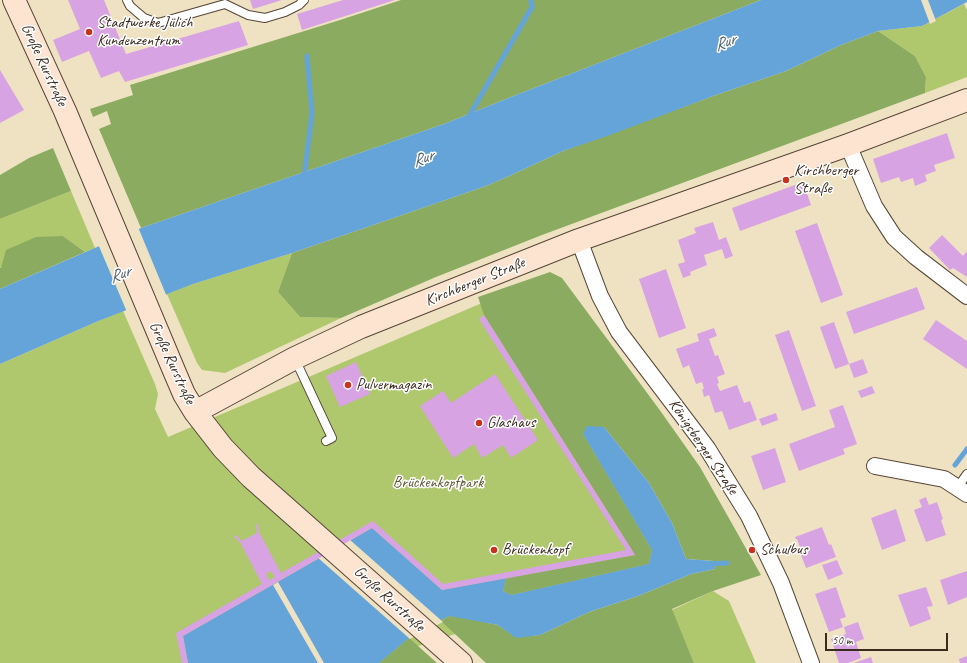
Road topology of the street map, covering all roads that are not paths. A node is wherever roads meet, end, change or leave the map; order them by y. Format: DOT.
graph roads {
  1 [pos="127,0"];
  2 [pos="304,0"];
  3 [pos="11,4"];
  4 [pos="967,100"];
  5 [pos="848,145"];
  6 [pos="579,240"];
  7 [pos="967,296"];
  8 [pos="295,358"];
  9 [pos="190,403"];
  10 [pos="326,441"];
  11 [pos="875,466"];
  12 [pos="967,474"];
  13 [pos="962,491"];
  14 [pos="453,656"];
  15 [pos="811,663"];
  1 -- 2 [label="lane"];
  3 -- 9 [label="main road, Große Rurstraße"];
  4 -- 5 [label="main road, Kirchberger Straße"];
  5 -- 6 [label="main road, Kirchberger Straße"];
  5 -- 7 [label="street"];
  6 -- 8 [label="main road, Kirchberger Straße"];
  6 -- 15 [label="street, Königsberger Straße"];
  8 -- 9 [label="main road, Kirchberger Straße"];
  8 -- 10 [label="lane"];
  9 -- 14 [label="main road, Große Rurstraße"];
  11 -- 13 [label="street"];
  12 -- 13 [label="lane"];
}
